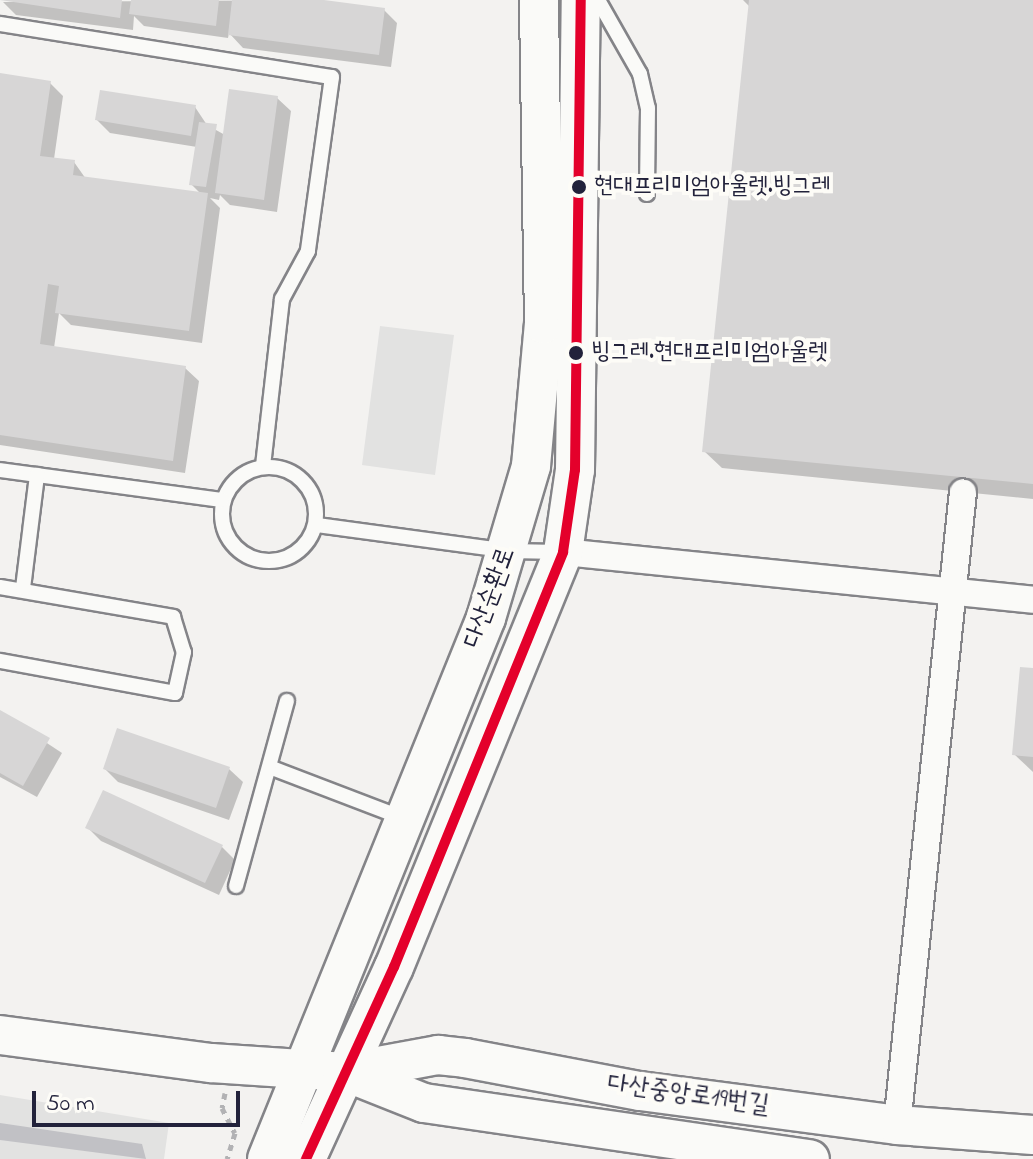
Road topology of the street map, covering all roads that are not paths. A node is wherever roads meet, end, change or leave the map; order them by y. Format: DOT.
graph roads {
  1 [pos="539,0"];
  2 [pos="581,0"];
  3 [pos="598,0"];
  4 [pos="0,24"];
  5 [pos="647,194"];
  6 [pos="263,466"];
  7 [pos="0,470"];
  8 [pos="37,475"];
  9 [pos="963,492"];
  10 [pos="222,500"];
  11 [pos="317,525"];
  12 [pos="510,551"];
  13 [pos="563,552"];
  14 [pos="0,587"];
  15 [pos="23,588"];
  16 [pos="952,593"];
  17 [pos="1033,600"];
  18 [pos="0,661"];
  19 [pos="287,701"];
  20 [pos="272,768"];
  21 [pos="403,818"];
  22 [pos="236,886"];
  23 [pos="0,1035"];
  24 [pos="304,1068"];
  25 [pos="346,1072"];
  26 [pos="897,1125"];
  27 [pos="1033,1135"];
  28 [pos="267,1159"];
  29 [pos="306,1159"];
  30 [pos="810,1159"];
  1 -- 12 [label="street, 다산순환로"];
  2 -- 13 [label="street, 다산순환로"];
  3 -- 5 [label="lane"];
  4 -- 6 [label="lane"];
  6 -- 10 [label="lane"];
  6 -- 11 [label="lane"];
  7 -- 8 [label="lane"];
  8 -- 10 [label="lane"];
  8 -- 15 [label="lane"];
  9 -- 16 [label="street"];
  10 -- 11 [label="lane"];
  11 -- 12 [label="lane"];
  12 -- 13 [label="lane"];
  12 -- 21 [label="street, 다산순환로"];
  13 -- 16 [label="street"];
  13 -- 25 [label="street, 다산순환로"];
  14 -- 15 [label="lane"];
  15 -- 18 [label="lane"];
  16 -- 17 [label="street"];
  16 -- 26 [label="street"];
  19 -- 20 [label="lane"];
  20 -- 21 [label="lane"];
  20 -- 22 [label="lane"];
  21 -- 24 [label="street, 다산순환로"];
  23 -- 24 [label="street, 다산중앙로19번길"];
  24 -- 25 [label="street, 다산중앙로19번길"];
  24 -- 28 [label="street, 다산순환로"];
  25 -- 26 [label="street, 다산중앙로19번길"];
  25 -- 29 [label="street, 다산순환로"];
  25 -- 30 [label="street, 다산중앙로19번길"];
  26 -- 27 [label="street, 다산중앙로19번길"];
}
